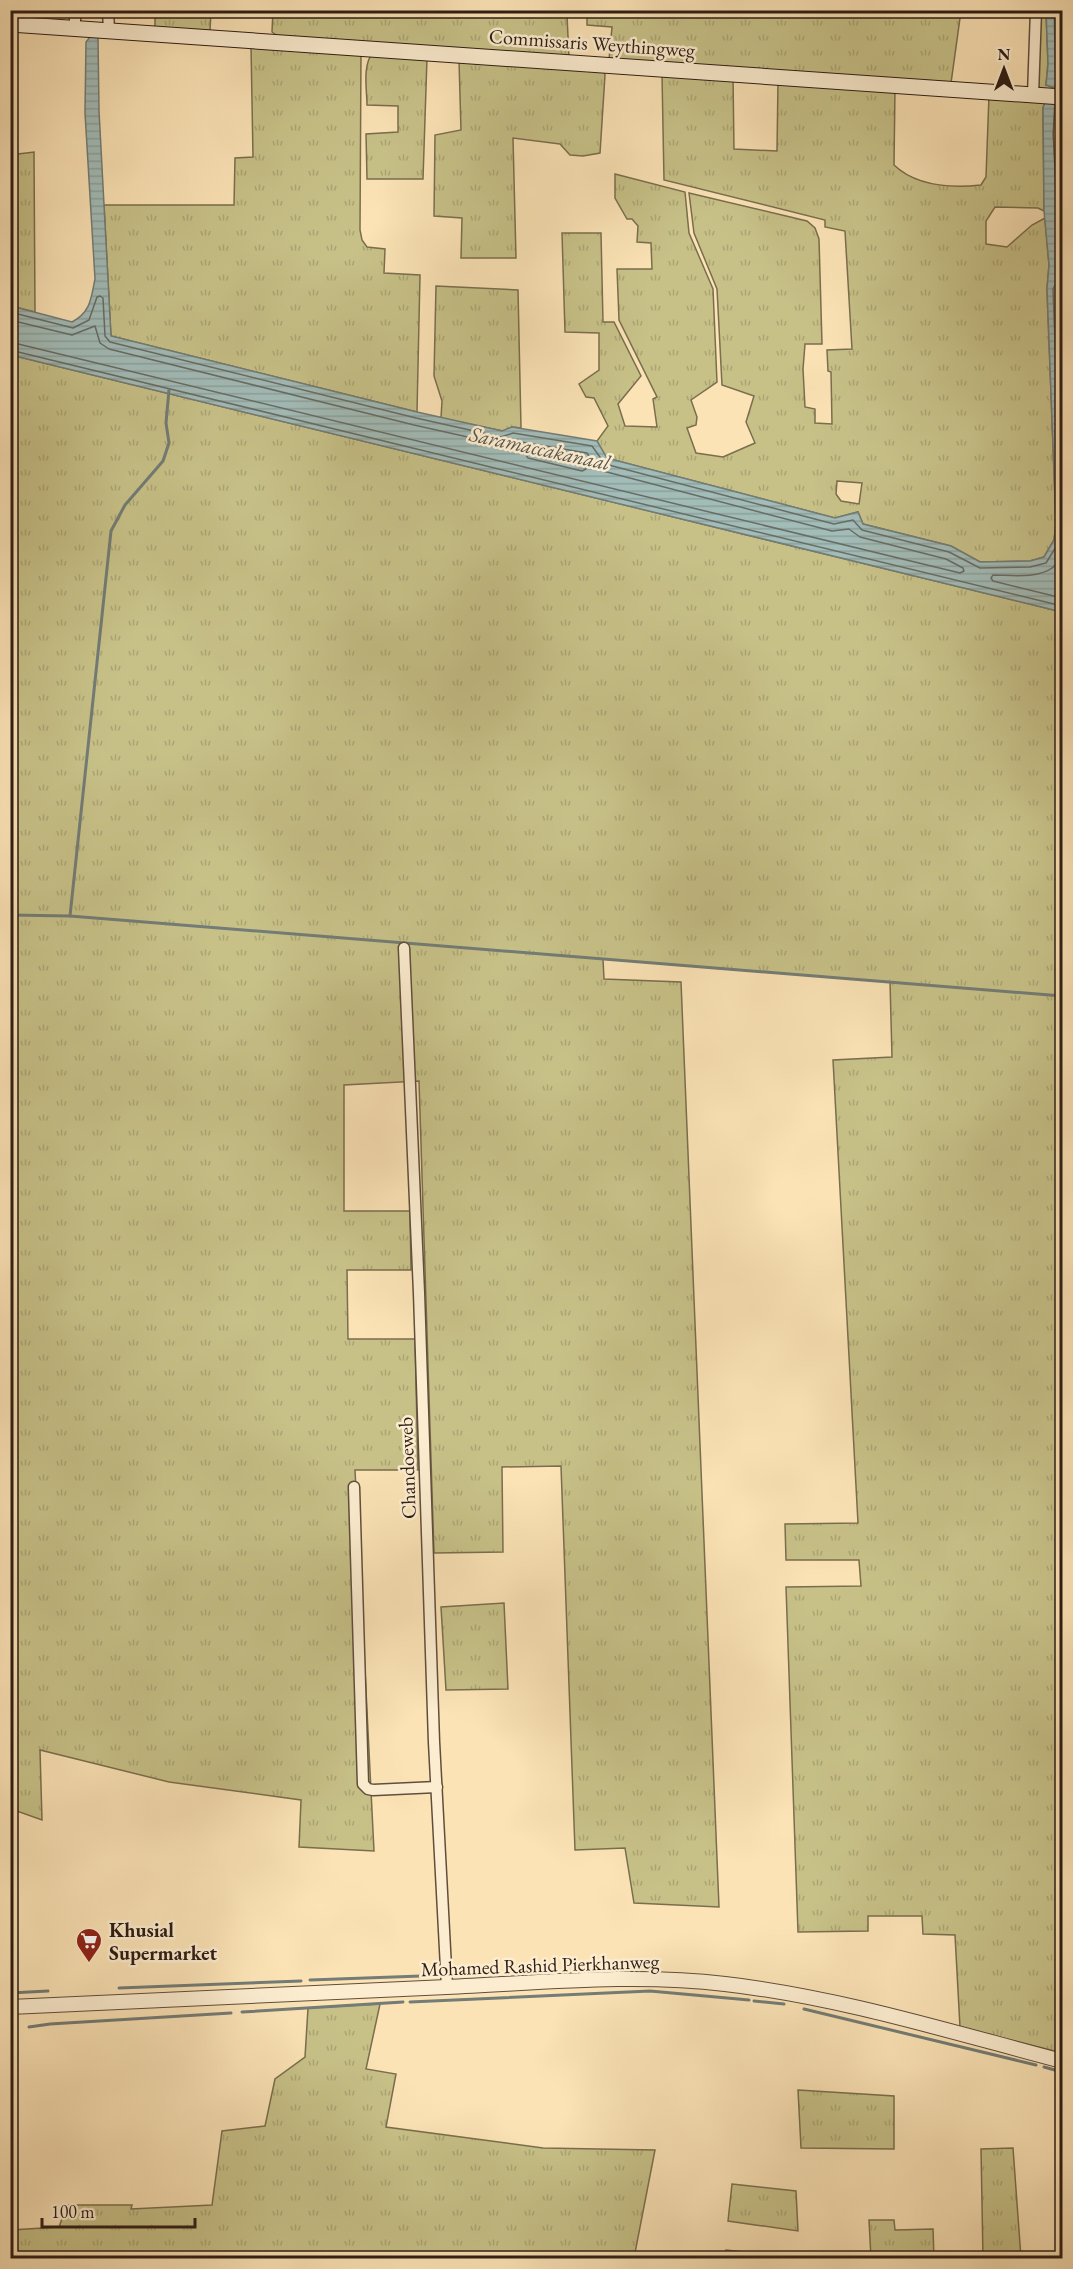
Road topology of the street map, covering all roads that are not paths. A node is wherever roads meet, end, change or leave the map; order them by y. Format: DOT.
graph roads {
  1 [pos="75,10"];
  2 [pos="108,10"];
  3 [pos="1036,10"];
  4 [pos="10,24"];
  5 [pos="80,29"];
  6 [pos="105,30"];
  7 [pos="1050,96"];
  8 [pos="1062,195"];
  9 [pos="404,948"];
  10 [pos="354,1487"];
  11 [pos="437,1787"];
  12 [pos="447,1987"];
  13 [pos="10,2007"];
  14 [pos="1062,2061"];
  1 -- 5 [label="street"];
  2 -- 6 [label="street"];
  3 -- 7 [label="street"];
  4 -- 5 [label="main road, Commissaris Weythingweg"];
  5 -- 6 [label="main road, Commissaris Weythingweg"];
  6 -- 7 [label="main road, Commissaris Weythingweg"];
  7 -- 8 [label="street"];
  9 -- 11 [label="street, Chandoeweb"];
  10 -- 11 [label="street"];
  11 -- 12 [label="street, Chandoeweb"];
  12 -- 13 [label="street, Mohamed Rashid Pierkhanweg"];
  12 -- 14 [label="street, Mohamed Rashid Pierkhanweg"];
}
